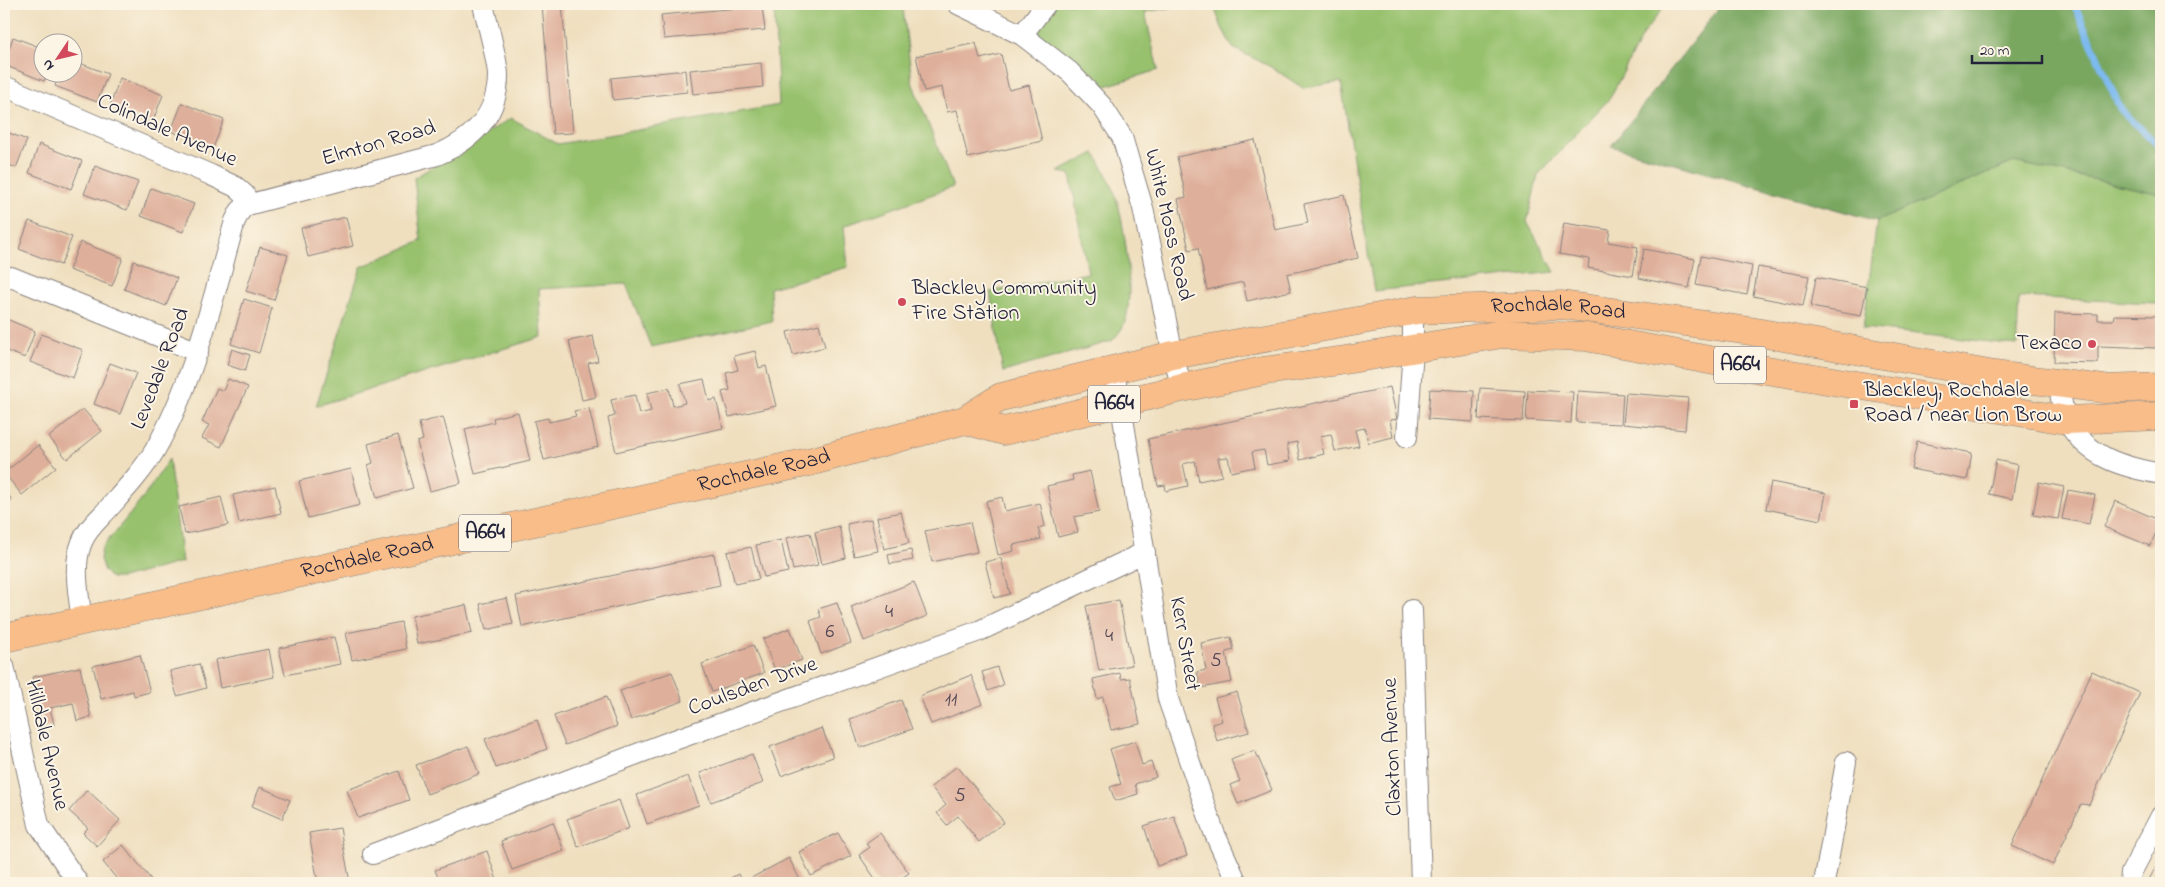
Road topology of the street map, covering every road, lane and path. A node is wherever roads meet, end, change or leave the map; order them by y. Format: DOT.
graph roads {
  1 [pos="483,4"];
  2 [pos="958,4"];
  3 [pos="1046,4"];
  4 [pos="1022,35"];
  5 [pos="4,86"];
  6 [pos="247,205"];
  7 [pos="11,277"];
  8 [pos="1413,311"];
  9 [pos="1414,349"];
  10 [pos="198,352"];
  11 [pos="1173,355"];
  12 [pos="1113,369"];
  13 [pos="2058,383"];
  14 [pos="1182,388"];
  15 [pos="2161,388"];
  16 [pos="1120,403"];
  17 [pos="2161,416"];
  18 [pos="965,420"];
  19 [pos="2066,420"];
  20 [pos="1407,437"];
  21 [pos="2161,474"];
  22 [pos="1145,552"];
  23 [pos="1412,610"];
  24 [pos="82,621"];
  25 [pos="4,638"];
  26 [pos="4,666"];
  27 [pos="1846,762"];
  28 [pos="2161,816"];
  29 [pos="373,854"];
  30 [pos="78,883"];
  31 [pos="1236,883"];
  32 [pos="1422,883"];
  33 [pos="1824,883"];
  34 [pos="2130,883"];
  1 -- 6 [label="street, Elmton Road"];
  2 -- 4 [label="street, White Moss Road"];
  3 -- 4 [label="street"];
  4 -- 11 [label="street, White Moss Road"];
  5 -- 6 [label="street, Colindale Avenue"];
  6 -- 10 [label="street, Levedale Road"];
  7 -- 10 [label="street"];
  8 -- 9 [label="street"];
  8 -- 11 [label="main road, Rochdale Road"];
  8 -- 13 [label="main road, Rochdale Road"];
  9 -- 14 [label="main road, Rochdale Road / A664"];
  9 -- 19 [label="main road, Rochdale Road / A664"];
  9 -- 20 [label="street"];
  10 -- 24 [label="street, Levedale Road"];
  11 -- 12 [label="main road, Rochdale Road"];
  11 -- 14 [label="street, White Moss Road"];
  12 -- 16 [label="street, Kerr Street"];
  12 -- 18 [label="main road, Rochdale Road"];
  13 -- 15 [label="main road, Rochdale Road"];
  13 -- 19 [label="street"];
  14 -- 16 [label="main road, Rochdale Road / A664"];
  16 -- 18 [label="main road, Rochdale Road / A664"];
  16 -- 22 [label="street, Kerr Street"];
  17 -- 19 [label="main road, Rochdale Road / A664"];
  18 -- 24 [label="main road, Rochdale Road / A664"];
  19 -- 21 [label="street"];
  22 -- 29 [label="street, Coulsden Drive"];
  22 -- 31 [label="street, Kerr Street"];
  23 -- 32 [label="street, Claxton Avenue"];
  24 -- 25 [label="main road, Rochdale Road / A664"];
  26 -- 30 [label="street, Hilldale Avenue"];
  27 -- 33 [label="street"];
  28 -- 34 [label="street"];
}
